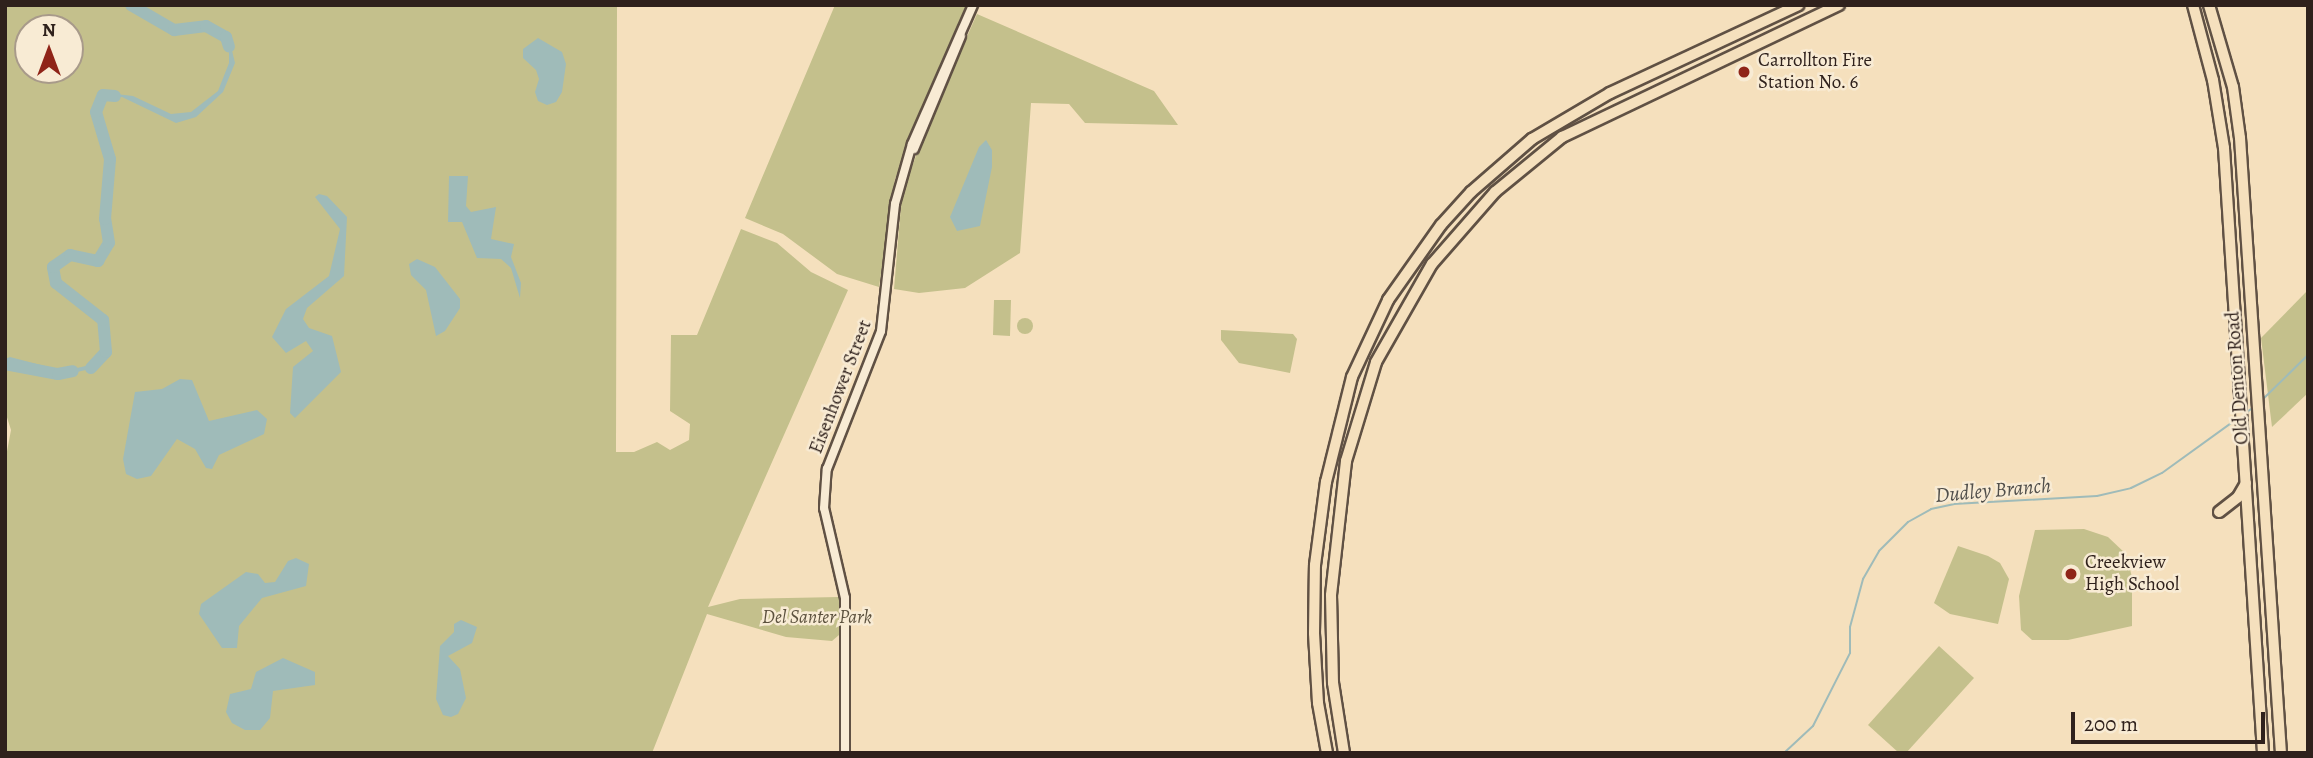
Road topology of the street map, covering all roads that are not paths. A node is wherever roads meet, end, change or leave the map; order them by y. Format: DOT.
graph roads {
  1 [pos="973,5"];
  2 [pos="1799,5"];
  3 [pos="1839,5"];
  4 [pos="2193,5"];
  5 [pos="2211,9"];
  6 [pos="2197,18"];
  7 [pos="1697,52"];
  8 [pos="1704,67"];
  9 [pos="2249,283"];
  10 [pos="2233,284"];
  11 [pos="2246,483"];
  12 [pos="2219,512"];
  13 [pos="845,753"];
  14 [pos="1327,753"];
  15 [pos="1344,753"];
  16 [pos="2263,753"];
  17 [pos="2281,753"];
  1 -- 13 [label="street, Eisenhower Street"];
  2 -- 7 [label="main road"];
  3 -- 8 [label="main road"];
  4 -- 6 [label="main road, Old Denton Road"];
  5 -- 6 [label="main road"];
  5 -- 9 [label="main road, Old Denton Road"];
  6 -- 10 [label="main road, Old Denton Road"];
  7 -- 8 [label="main road"];
  7 -- 14 [label="main road"];
  8 -- 15 [label="main road"];
  9 -- 10 [label="main road"];
  9 -- 17 [label="main road, Old Denton Road"];
  10 -- 11 [label="main road, Old Denton Road"];
  11 -- 12 [label="main road"];
  11 -- 16 [label="main road, Old Denton Road"];
}
